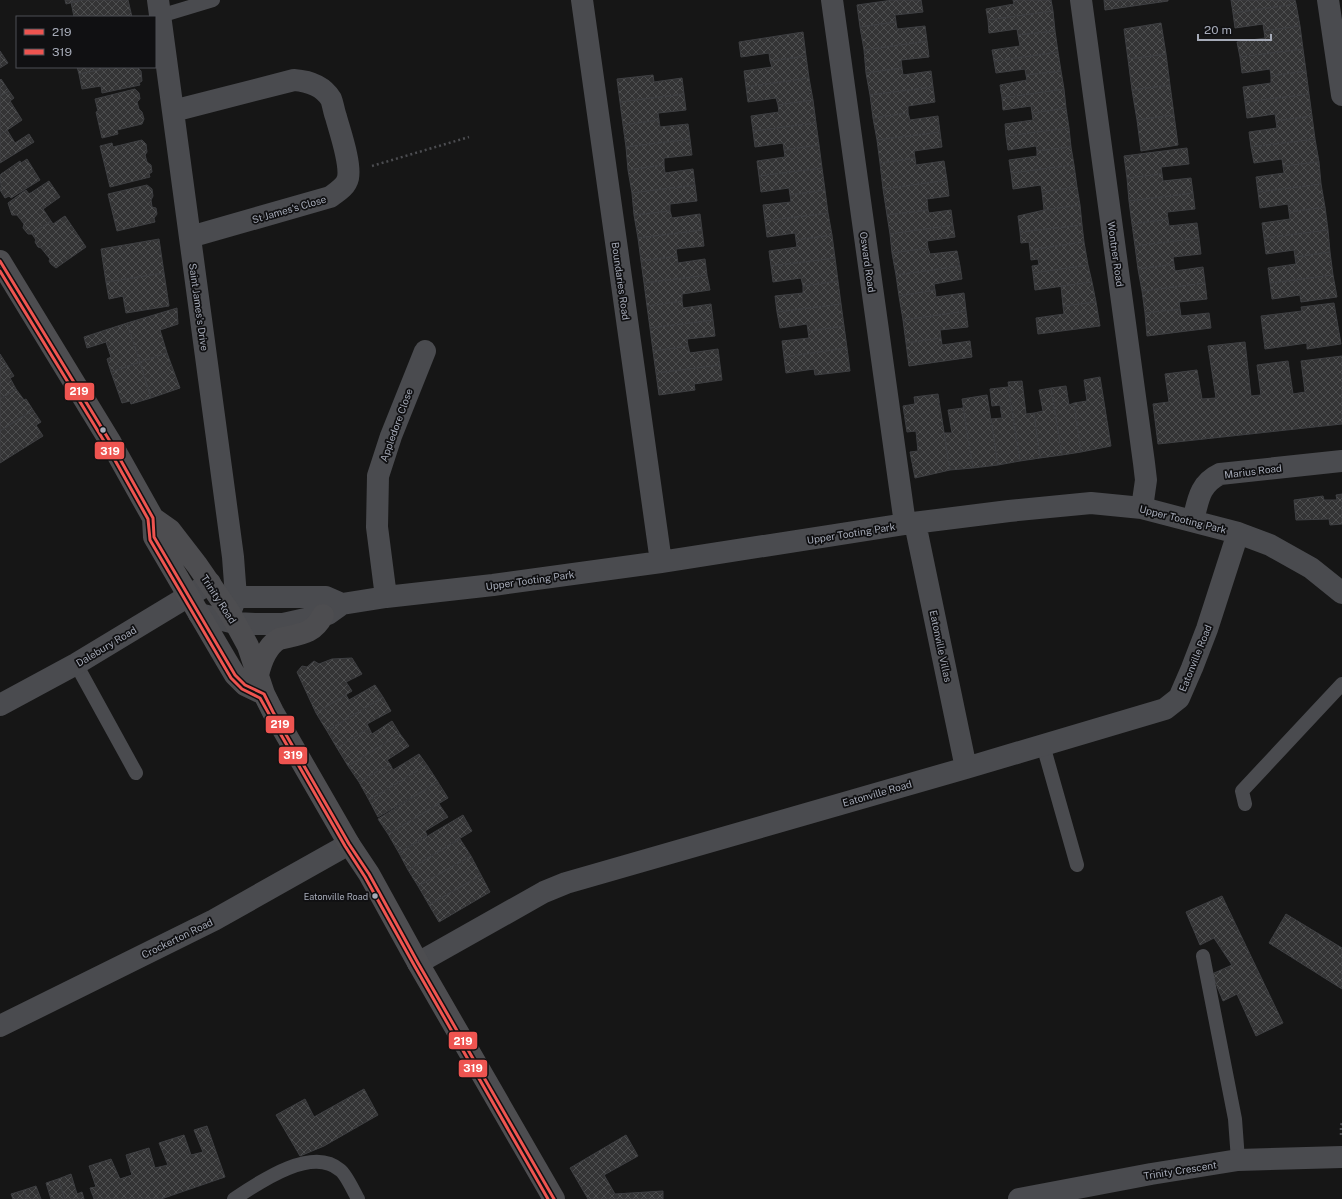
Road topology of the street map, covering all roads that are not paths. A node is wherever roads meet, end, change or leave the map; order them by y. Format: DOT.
graph roads {
  1 [pos="213,0"];
  2 [pos="582,0"];
  3 [pos="832,0"];
  4 [pos="1081,0"];
  5 [pos="1328,0"];
  6 [pos="159,8"];
  7 [pos="1342,95"];
  8 [pos="173,112"];
  9 [pos="190,236"];
  10 [pos="0,261"];
  11 [pos="425,351"];
  12 [pos="1342,461"];
  13 [pos="1142,508"];
  14 [pos="153,518"];
  15 [pos="1193,521"];
  16 [pos="910,524"];
  17 [pos="1238,533"];
  18 [pos="661,562"];
  19 [pos="210,583"];
  20 [pos="1342,593"];
  21 [pos="386,597"];
  22 [pos="342,604"];
  23 [pos="194,605"];
  24 [pos="234,611"];
  25 [pos="323,615"];
  26 [pos="76,664"];
  27 [pos="1342,684"];
  28 [pos="261,685"];
  29 [pos="0,705"];
  30 [pos="1043,745"];
  31 [pos="966,768"];
  32 [pos="136,773"];
  33 [pos="1245,804"];
  34 [pos="350,844"];
  35 [pos="1077,865"];
  36 [pos="1203,956"];
  37 [pos="418,963"];
  38 [pos="0,1026"];
  39 [pos="1342,1157"];
  40 [pos="1238,1160"];
  41 [pos="234,1199"];
  42 [pos="358,1199"];
  43 [pos="554,1199"];
  44 [pos="1019,1199"];
  1 -- 6 [label="lane"];
  2 -- 18 [label="street, Boundaries Road"];
  3 -- 16 [label="street, Osward Road"];
  4 -- 13 [label="street, Wontner Road"];
  5 -- 7 [label="street"];
  6 -- 8 [label="street, Saint James's Drive"];
  8 -- 9 [label="street, Saint James's Drive"];
  8 -- 9 [label="street, St James's Close"];
  9 -- 24 [label="street, Saint James's Drive"];
  10 -- 14 [label="highway, Trinity Road"];
  11 -- 21 [label="street, Appledore Close"];
  12 -- 15 [label="street, Marius Road"];
  13 -- 15 [label="street, Upper Tooting Park"];
  13 -- 16 [label="street, Upper Tooting Park"];
  14 -- 19 [label="highway, Trinity Road"];
  14 -- 23 [label="highway, Trinity Road"];
  15 -- 17 [label="street, Upper Tooting Park"];
  16 -- 18 [label="street, Upper Tooting Park"];
  16 -- 31 [label="street, Eatonville Villas"];
  17 -- 20 [label="street, Upper Tooting Park"];
  17 -- 30 [label="street, Eatonville Road"];
  18 -- 21 [label="street, Upper Tooting Park"];
  19 -- 23 [label="street, Dalebury Road"];
  19 -- 24 [label="highway, Trinity Road"];
  21 -- 22 [label="street, Upper Tooting Park"];
  22 -- 24 [label="street, Upper Tooting Park"];
  22 -- 25 [label="street, Upper Tooting Park"];
  23 -- 24 [label="street, Upper Tooting Park"];
  23 -- 26 [label="street, Dalebury Road"];
  23 -- 28 [label="highway, Trinity Road"];
  24 -- 25 [label="street, Upper Tooting Park"];
  24 -- 28 [label="highway, Trinity Road"];
  25 -- 28 [label="highway"];
  26 -- 29 [label="street, Dalebury Road"];
  26 -- 32 [label="lane"];
  27 -- 33 [label="lane"];
  28 -- 34 [label="highway, Trinity Road"];
  30 -- 31 [label="street, Eatonville Road"];
  30 -- 35 [label="lane"];
  31 -- 37 [label="street, Eatonville Road"];
  34 -- 37 [label="highway, Trinity Road"];
  34 -- 38 [label="street, Crockerton Road"];
  36 -- 40 [label="lane"];
  37 -- 43 [label="highway, Trinity Road"];
  39 -- 40 [label="street, Trinity Crescent"];
  40 -- 44 [label="street, Trinity Crescent"];
  41 -- 42 [label="lane"];
}
